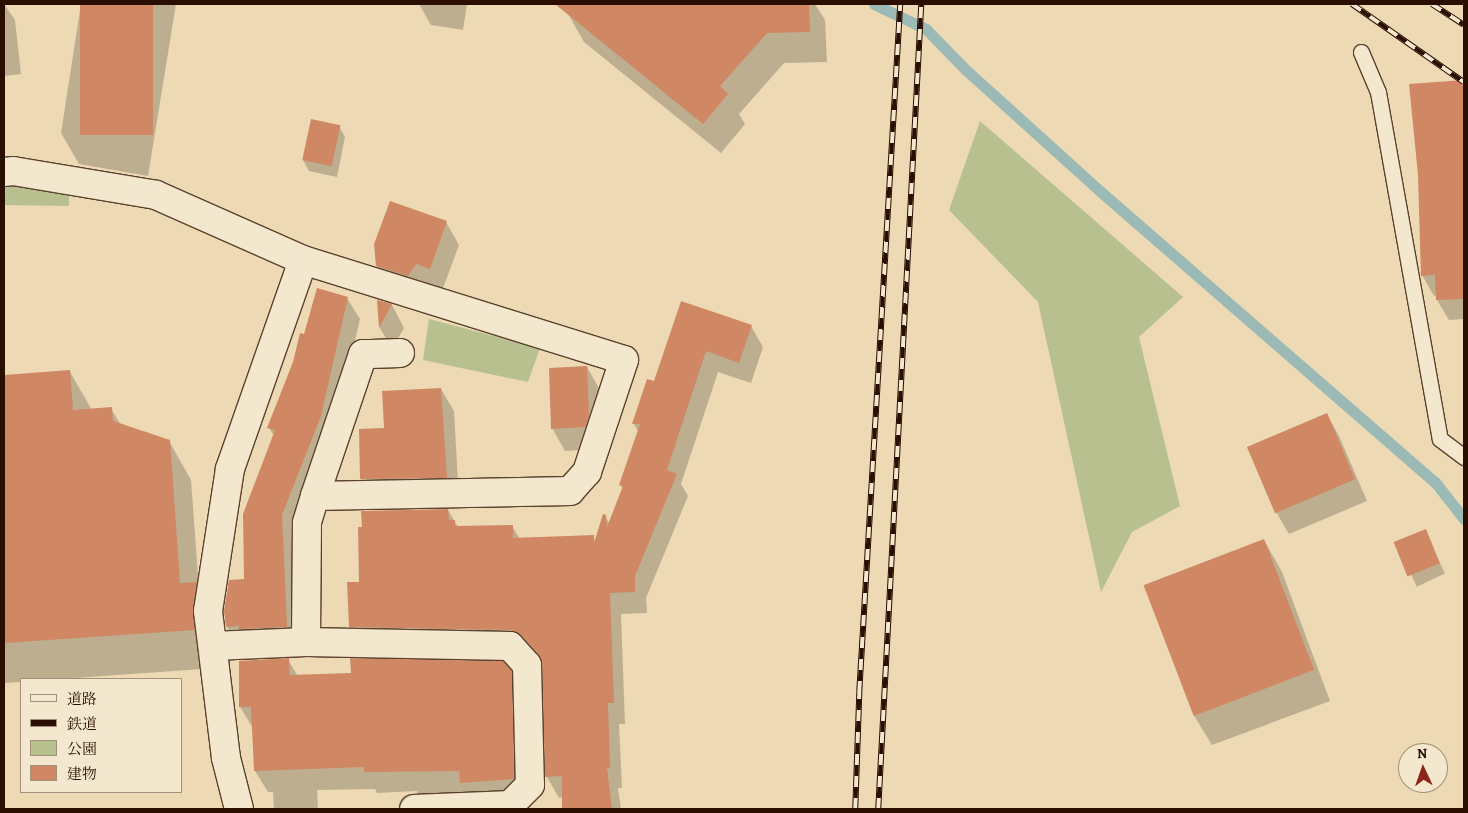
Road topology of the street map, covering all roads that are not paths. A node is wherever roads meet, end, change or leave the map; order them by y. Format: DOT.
graph roads {
  1 [pos="1361,52"];
  2 [pos="4,172"];
  3 [pos="303,260"];
  4 [pos="400,352"];
  5 [pos="1464,456"];
  6 [pos="314,496"];
  7 [pos="306,642"];
  8 [pos="213,646"];
  9 [pos="239,809"];
  10 [pos="414,809"];
  1 -- 5 [label="lane"];
  2 -- 3 [label="street"];
  3 -- 6 [label="street"];
  3 -- 8 [label="street"];
  4 -- 6 [label="street"];
  6 -- 7 [label="street"];
  7 -- 8 [label="street"];
  7 -- 10 [label="street"];
  8 -- 9 [label="street"];
}
